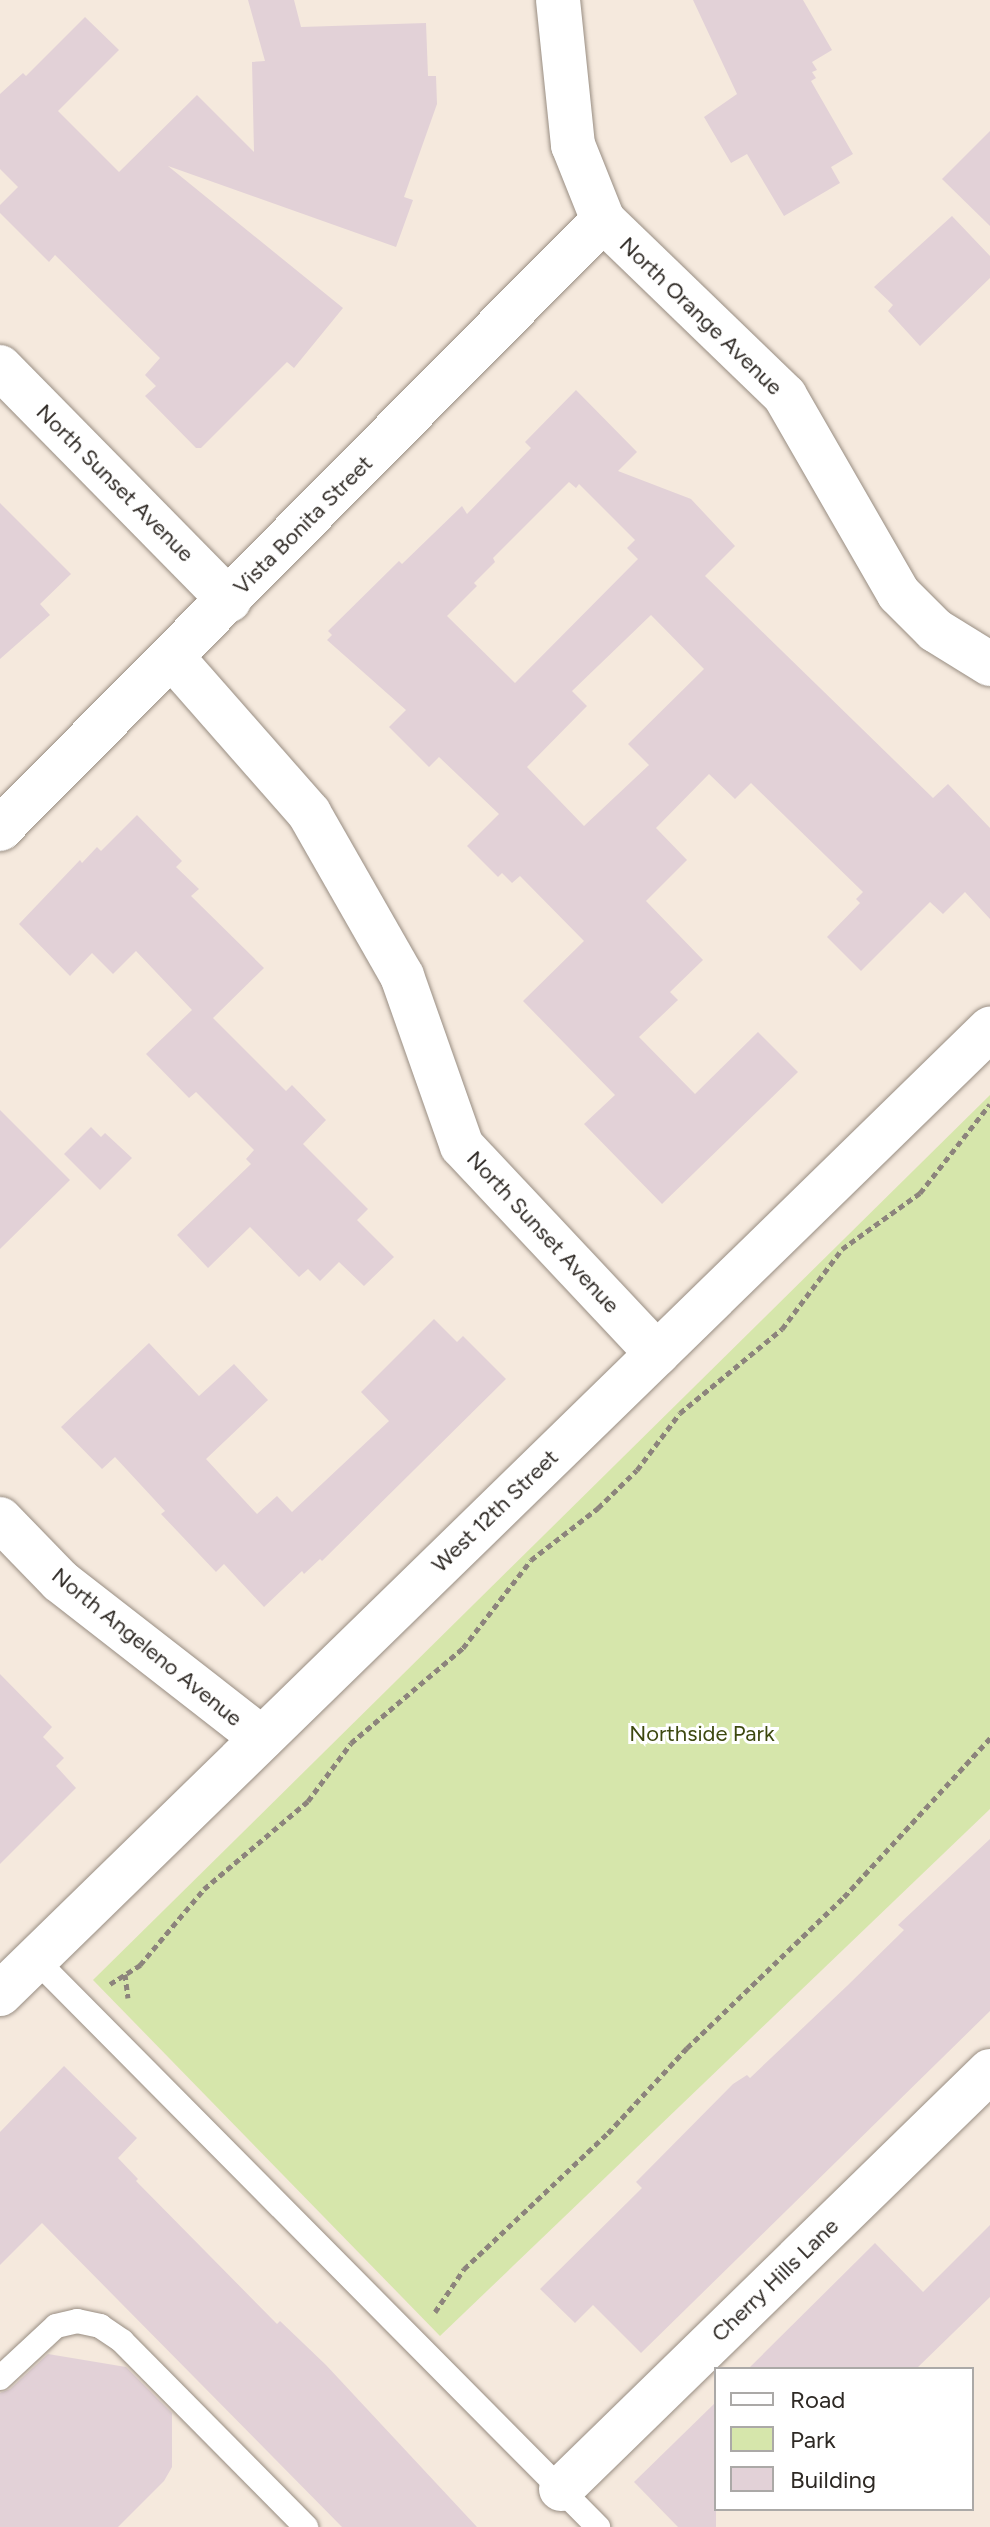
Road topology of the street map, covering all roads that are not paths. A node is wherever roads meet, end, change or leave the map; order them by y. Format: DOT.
graph roads {
  1 [pos="558,0"];
  2 [pos="603,220"];
  3 [pos="0,367"];
  4 [pos="229,600"];
  5 [pos="172,657"];
  6 [pos="990,664"];
  7 [pos="0,829"];
  8 [pos="990,1029"];
  9 [pos="657,1354"];
  10 [pos="0,1519"];
  11 [pos="262,1738"];
  12 [pos="35,1959"];
  13 [pos="0,1994"];
  14 [pos="990,2071"];
  15 [pos="0,2378"];
  16 [pos="561,2489"];
  17 [pos="306,2527"];
  18 [pos="598,2527"];
  1 -- 2 [label="street, North Orange Avenue"];
  2 -- 4 [label="street, Vista Bonita Street"];
  2 -- 6 [label="street, North Orange Avenue"];
  3 -- 4 [label="street, North Sunset Avenue"];
  4 -- 5 [label="street, Vista Bonita Street"];
  5 -- 7 [label="street, Vista Bonita Street"];
  5 -- 9 [label="street, North Sunset Avenue"];
  8 -- 9 [label="street, West 12th Street"];
  9 -- 11 [label="street, West 12th Street"];
  10 -- 11 [label="street, North Angeleno Avenue"];
  11 -- 12 [label="street, West 12th Street"];
  12 -- 13 [label="street, West 12th Street"];
  12 -- 16 [label="lane"];
  14 -- 16 [label="street, Cherry Hills Lane"];
  15 -- 17 [label="lane"];
  16 -- 18 [label="lane"];
}
